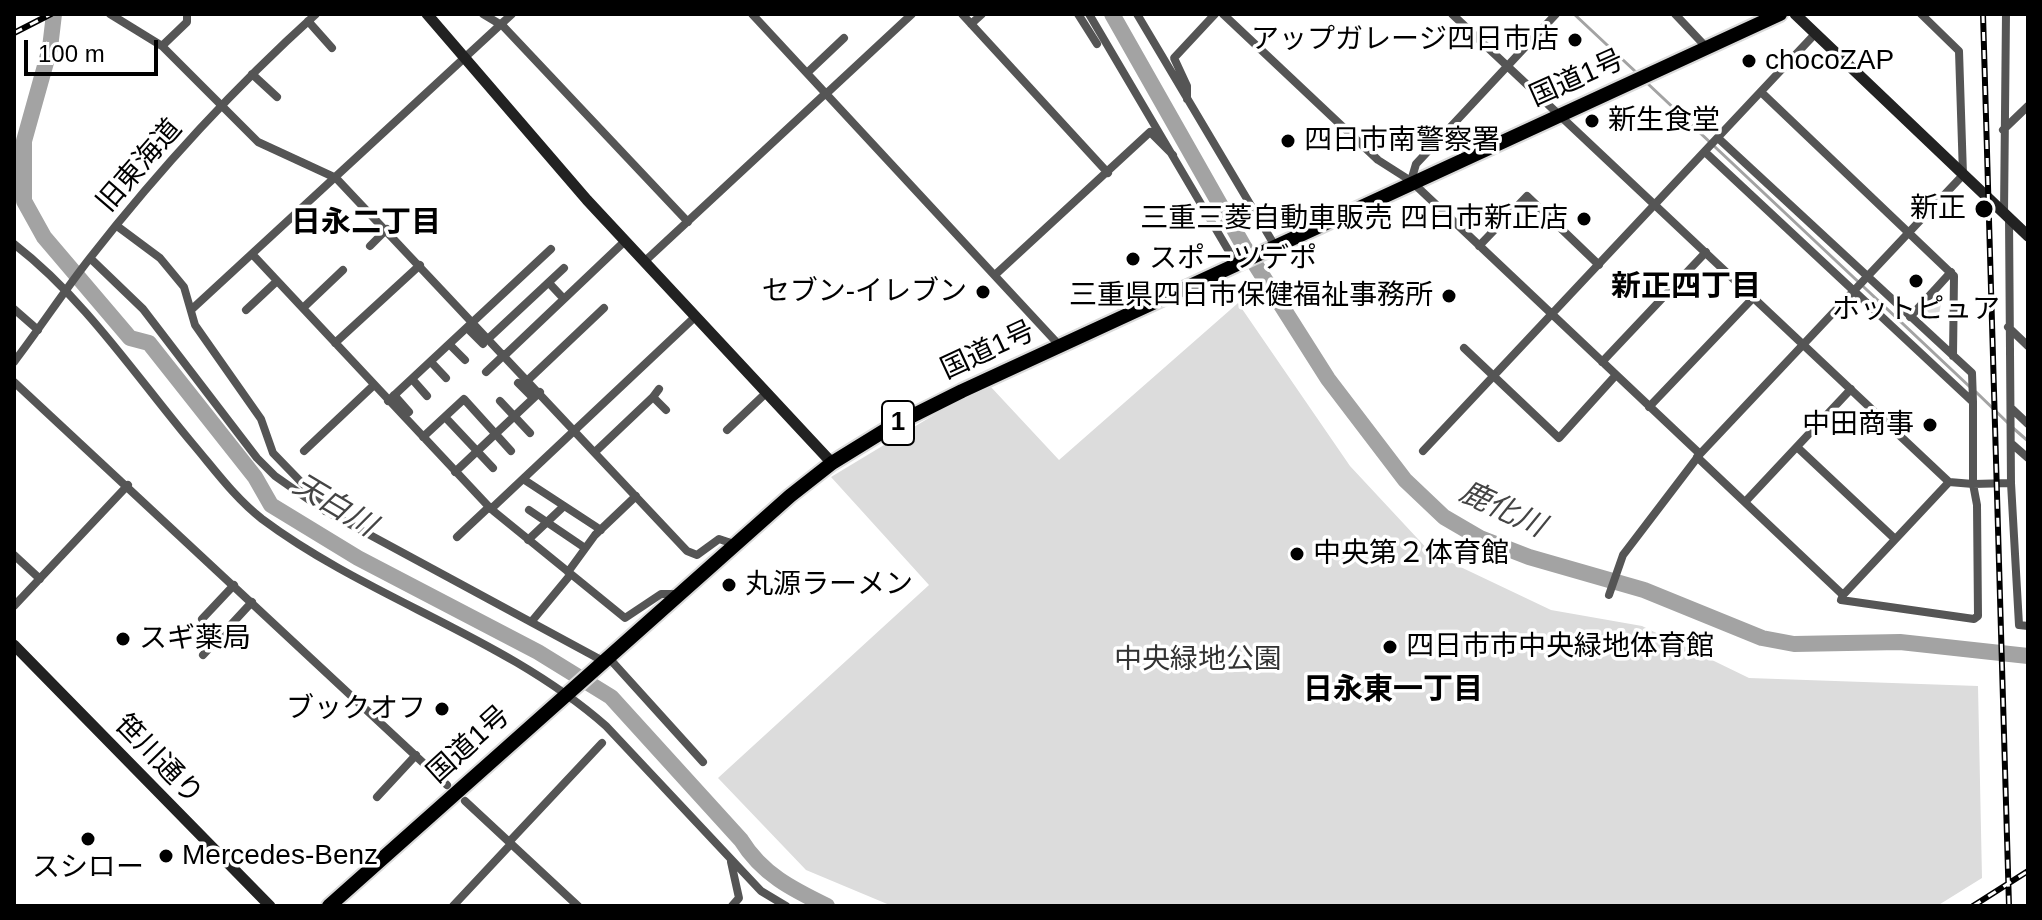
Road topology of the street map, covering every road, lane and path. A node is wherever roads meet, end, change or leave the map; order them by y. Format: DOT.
graph roads {
  1 [pos="110,14"];
  2 [pos="187,14"];
  3 [pos="427,14"];
  4 [pos="483,14"];
  5 [pos="512,14"];
  6 [pos="752,14"];
  7 [pos="912,14"];
  8 [pos="962,14"];
  9 [pos="982,14"];
  10 [pos="1078,14"];
  11 [pos="1089,14"];
  12 [pos="1137,14"];
  13 [pos="1215,14"];
  14 [pos="1223,14"];
  15 [pos="1452,14"];
  16 [pos="1556,14"];
  17 [pos="1675,14"];
  18 [pos="1780,14"];
  19 [pos="1795,14"];
  20 [pos="1921,14"];
  21 [pos="2006,14"];
  22 [pos="312,17"];
  23 [pos="501,24"];
  24 [pos="971,24"];
  25 [pos="1814,35"];
  26 [pos="844,38"];
  27 [pos="1097,44"];
  28 [pos="162,46"];
  29 [pos="332,48"];
  30 [pos="1707,48"];
  31 [pos="464,59"];
  32 [pos="1508,66"];
  33 [pos="807,73"];
  34 [pos="252,74"];
  35 [pos="1761,92"];
  36 [pos="827,93"];
  37 [pos="277,97"];
  38 [pos="1187,99"];
  39 [pos="221,107"];
  40 [pos="2028,107"];
  41 [pos="1559,115"];
  42 [pos="2003,130"];
  43 [pos="1717,139"];
  44 [pos="1706,151"];
  45 [pos="1177,157"];
  46 [pos="1108,173"];
  47 [pos="1963,175"];
  48 [pos="336,178"];
  49 [pos="1411,181"];
  50 [pos="1655,205"];
  51 [pos="2006,216"];
  52 [pos="688,222"];
  53 [pos="117,226"];
  54 [pos="387,229"];
  55 [pos="1909,231"];
  56 [pos="2028,236"];
  57 [pos="625,241"];
  58 [pos="14,244"];
  59 [pos="370,246"];
  60 [pos="1275,246"];
  61 [pos="1479,246"];
  62 [pos="551,249"];
  63 [pos="1706,252"];
  64 [pos="253,255"];
  65 [pos="90,259"];
  66 [pos="644,262"];
  67 [pos="1239,264"];
  68 [pos="420,265"];
  69 [pos="1599,265"];
  70 [pos="564,268"];
  71 [pos="343,270"];
  72 [pos="1951,272"];
  73 [pos="996,274"];
  74 [pos="1865,278"];
  75 [pos="277,281"];
  76 [pos="549,283"];
  77 [pos="68,288"];
  78 [pos="1855,289"];
  79 [pos="1754,297"];
  80 [pos="564,299"];
  81 [pos="303,308"];
  82 [pos="604,308"];
  83 [pos="14,309"];
  84 [pos="191,310"];
  85 [pos="246,310"];
  86 [pos="1552,314"];
  87 [pos="696,316"];
  88 [pos="1910,317"];
  89 [pos="470,325"];
  90 [pos="2008,327"];
  91 [pos="38,330"];
  92 [pos="486,341"];
  93 [pos="335,343"];
  94 [pos="449,344"];
  95 [pos="1803,344"];
  96 [pos="1060,346"];
  97 [pos="2028,346"];
  98 [pos="1464,348"];
  99 [pos="505,355"];
  100 [pos="1953,356"];
  101 [pos="465,360"];
  102 [pos="14,362"];
  103 [pos="431,362"];
  104 [pos="1602,362"];
  105 [pos="486,372"];
  106 [pos="1616,375"];
  107 [pos="1494,376"];
  108 [pos="446,378"];
  109 [pos="412,379"];
  110 [pos="528,380"];
  111 [pos="14,382"];
  112 [pos="518,383"];
  113 [pos="374,385"];
  114 [pos="1851,389"];
  115 [pos="766,393"];
  116 [pos="536,395"];
  117 [pos="427,396"];
  118 [pos="391,398"];
  119 [pos="500,401"];
  120 [pos="1972,401"];
  121 [pos="1649,407"];
  122 [pos="666,410"];
  123 [pos="409,412"];
  124 [pos="2011,412"];
  125 [pos="514,416"];
  126 [pos="445,417"];
  127 [pos="2028,424"];
  128 [pos="575,430"];
  129 [pos="727,430"];
  130 [pos="530,433"];
  131 [pos="495,434"];
  132 [pos="423,437"];
  133 [pos="2012,442"];
  134 [pos="1797,447"];
  135 [pos="304,451"];
  136 [pos="477,451"];
  137 [pos="511,451"];
  138 [pos="1423,451"];
  139 [pos="595,452"];
  140 [pos="1698,456"];
  141 [pos="2028,458"];
  142 [pos="832,463"];
  143 [pos="493,468"];
  144 [pos="455,472"];
  145 [pos="523,479"];
  146 [pos="1949,482"];
  147 [pos="2011,483"];
  148 [pos="1973,484"];
  149 [pos="128,485"];
  150 [pos="636,496"];
  151 [pos="1745,502"];
  152 [pos="564,506"];
  153 [pos="490,508"];
  154 [pos="529,510"];
  155 [pos="333,515"];
  156 [pos="547,522"];
  157 [pos="601,530"];
  158 [pos="457,537"];
  159 [pos="1895,539"];
  160 [pos="528,540"];
  161 [pos="734,544"];
  162 [pos="585,548"];
  163 [pos="14,555"];
  164 [pos="570,573"];
  165 [pos="40,579"];
  166 [pos="234,585"];
  167 [pos="677,594"];
  168 [pos="2018,594"];
  169 [pos="2028,594"];
  170 [pos="1609,595"];
  171 [pos="1843,595"];
  172 [pos="252,602"];
  173 [pos="14,606"];
  174 [pos="202,619"];
  175 [pos="532,621"];
  176 [pos="2028,626"];
  177 [pos="14,645"];
  178 [pos="203,655"];
  179 [pos="606,659"];
  180 [pos="565,694"];
  181 [pos="602,743"];
  182 [pos="416,755"];
  183 [pos="703,762"];
  184 [pos="447,785"];
  185 [pos="377,797"];
  186 [pos="465,801"];
  187 [pos="510,843"];
  188 [pos="731,861"];
  189 [pos="270,906"];
  190 [pos="329,906"];
  191 [pos="453,906"];
  192 [pos="578,906"];
  193 [pos="732,906"];
  194 [pos="786,906"];
  1 -- 28 [label="street"];
  2 -- 28 [label="street"];
  3 -- 31 [label="street"];
  4 -- 23 [label="street"];
  5 -- 23 [label="street"];
  6 -- 33 [label="street"];
  7 -- 36 [label="street"];
  8 -- 24 [label="street"];
  9 -- 24 [label="street"];
  10 -- 27 [label="street"];
  11 -- 45 [label="street"];
  12 -- 38 [label="street"];
  13 -- 38 [label="street"];
  14 -- 49 [label="street"];
  15 -- 32 [label="street"];
  16 -- 32 [label="street"];
  17 -- 30 [label="street"];
  18 -- 30 [label="highway, 国道1号 / 1"];
  19 -- 25 [label="street"];
  20 -- 47 [label="street"];
  21 -- 42 [label="street"];
  22 -- 29 [label="street"];
  22 -- 34 [label="street, 旧東海道"];
  23 -- 31 [label="street"];
  23 -- 52 [label="street"];
  24 -- 46 [label="street"];
  25 -- 35 [label="street"];
  25 -- 47 [label="street"];
  26 -- 33 [label="street"];
  28 -- 39 [label="street"];
  30 -- 41 [label="highway, 国道1号 / 1"];
  31 -- 48 [label="street"];
  31 -- 57 [label="street"];
  32 -- 41 [label="street"];
  32 -- 49 [label="street"];
  33 -- 36 [label="street"];
  34 -- 37 [label="street"];
  34 -- 39 [label="street, 旧東海道"];
  35 -- 43 [label="street"];
  35 -- 55 [label="street"];
  36 -- 52 [label="street"];
  36 -- 73 [label="street"];
  38 -- 60 [label="street"];
  39 -- 48 [label="street"];
  39 -- 53 [label="street, 旧東海道"];
  40 -- 42 [label="street"];
  41 -- 49 [label="highway, 国道1号 / 1"];
  41 -- 50 [label="street"];
  42 -- 51 [label="street"];
  43 -- 44 [label="street"];
  43 -- 74 [label="street"];
  44 -- 50 [label="street"];
  44 -- 78 [label="street"];
  45 -- 46 [label="street"];
  45 -- 67 [label="street"];
  46 -- 73 [label="street"];
  47 -- 51 [label="street"];
  47 -- 55 [label="street"];
  48 -- 54 [label="street"];
  48 -- 64 [label="street"];
  49 -- 60 [label="highway, 国道1号 / 1"];
  49 -- 61 [label="street"];
  50 -- 63 [label="street"];
  50 -- 69 [label="street"];
  51 -- 56 [label="street"];
  51 -- 90 [label="street"];
  52 -- 66 [label="street"];
  53 -- 65 [label="street, 旧東海道"];
  53 -- 84 [label="street"];
  54 -- 59 [label="street"];
  54 -- 68 [label="street"];
  55 -- 72 [label="street"];
  55 -- 74 [label="street"];
  57 -- 66 [label="street"];
  57 -- 80 [label="street"];
  58 -- 77 [label="street"];
  60 -- 67 [label="highway, 国道1号 / 1"];
  61 -- 69 [label="street"];
  61 -- 86 [label="street"];
  62 -- 89 [label="street"];
  63 -- 79 [label="street"];
  63 -- 104 [label="street"];
  64 -- 75 [label="street"];
  64 -- 84 [label="street"];
  65 -- 77 [label="street, 旧東海道"];
  65 -- 155 [label="street"];
  66 -- 87 [label="street"];
  67 -- 96 [label="highway, 国道1号 / 1"];
  68 -- 89 [label="street"];
  68 -- 93 [label="street"];
  69 -- 86 [label="street"];
  70 -- 76 [label="street"];
  71 -- 81 [label="street"];
  72 -- 88 [label="street"];
  72 -- 100 [label="street"];
  73 -- 96 [label="street"];
  74 -- 78 [label="street"];
  74 -- 88 [label="street"];
  75 -- 81 [label="street"];
  75 -- 85 [label="street"];
  76 -- 80 [label="street"];
  76 -- 92 [label="street"];
  77 -- 91 [label="street, 旧東海道"];
  77 -- 180 [label="street"];
  78 -- 95 [label="street"];
  78 -- 120 [label="street"];
  79 -- 95 [label="street"];
  79 -- 121 [label="street"];
  80 -- 99 [label="street"];
  81 -- 93 [label="street"];
  82 -- 110 [label="street"];
  83 -- 91 [label="street"];
  84 -- 155 [label="street"];
  86 -- 104 [label="street"];
  86 -- 107 [label="street"];
  87 -- 115 [label="street"];
  87 -- 128 [label="street"];
  88 -- 100 [label="street"];
  89 -- 92 [label="street"];
  89 -- 94 [label="street"];
  90 -- 97 [label="street"];
  90 -- 124 [label="street"];
  91 -- 102 [label="street, 旧東海道"];
  92 -- 99 [label="street"];
  93 -- 113 [label="street"];
  94 -- 101 [label="street"];
  94 -- 103 [label="street"];
  95 -- 114 [label="street"];
  95 -- 140 [label="street"];
  96 -- 142 [label="highway, 国道1号 / 1"];
  98 -- 107 [label="street"];
  99 -- 105 [label="street"];
  99 -- 110 [label="street"];
  100 -- 120 [label="street"];
  103 -- 108 [label="street"];
  103 -- 109 [label="street"];
  104 -- 106 [label="street"];
  106 -- 107 [label="street"];
  106 -- 121 [label="street"];
  107 -- 138 [label="street"];
  109 -- 117 [label="street"];
  109 -- 118 [label="street"];
  110 -- 116 [label="street"];
  111 -- 149 [label="street"];
  112 -- 116 [label="street"];
  113 -- 118 [label="street"];
  113 -- 135 [label="street"];
  114 -- 134 [label="street"];
  114 -- 146 [label="street"];
  115 -- 129 [label="street"];
  115 -- 142 [label="street"];
  116 -- 125 [label="street"];
  116 -- 128 [label="street"];
  118 -- 123 [label="street"];
  118 -- 132 [label="street"];
  119 -- 125 [label="street"];
  120 -- 148 [label="street"];
  121 -- 140 [label="street"];
  122 -- 139 [label="street"];
  124 -- 127 [label="street"];
  124 -- 133 [label="street"];
  125 -- 130 [label="street"];
  125 -- 131 [label="street"];
  126 -- 131 [label="street"];
  126 -- 132 [label="street"];
  126 -- 136 [label="street"];
  128 -- 139 [label="street"];
  128 -- 145 [label="street"];
  131 -- 136 [label="street"];
  131 -- 137 [label="street"];
  132 -- 144 [label="street"];
  133 -- 141 [label="street"];
  133 -- 147 [label="street"];
  134 -- 151 [label="street"];
  134 -- 159 [label="street"];
  136 -- 143 [label="street"];
  136 -- 144 [label="street"];
  139 -- 150 [label="street"];
  140 -- 151 [label="street"];
  140 -- 170 [label="street"];
  142 -- 161 [label="highway, 国道1号 / 1"];
  144 -- 153 [label="street"];
  145 -- 152 [label="street"];
  145 -- 153 [label="street"];
  146 -- 148 [label="street"];
  146 -- 159 [label="street"];
  147 -- 148 [label="street"];
  147 -- 168 [label="street"];
  148 -- 171 [label="street"];
  149 -- 165 [label="street"];
  149 -- 166 [label="street"];
  150 -- 157 [label="street"];
  150 -- 161 [label="street"];
  151 -- 171 [label="street"];
  152 -- 156 [label="street"];
  152 -- 157 [label="street"];
  153 -- 158 [label="street"];
  153 -- 160 [label="street"];
  154 -- 156 [label="street"];
  155 -- 175 [label="street"];
  156 -- 160 [label="street"];
  156 -- 162 [label="street"];
  157 -- 162 [label="street"];
  159 -- 171 [label="street"];
  160 -- 164 [label="street"];
  161 -- 167 [label="highway, 国道1号 / 1"];
  162 -- 164 [label="street"];
  163 -- 165 [label="street"];
  164 -- 167 [label="street"];
  164 -- 175 [label="street"];
  165 -- 173 [label="street"];
  166 -- 172 [label="street"];
  166 -- 174 [label="street"];
  167 -- 179 [label="highway, 国道1号 / 1"];
  168 -- 169 [label="street"];
  168 -- 176 [label="street"];
  172 -- 178 [label="street"];
  172 -- 182 [label="street"];
  175 -- 179 [label="street"];
  177 -- 189 [label="street, 笹川通り"];
  179 -- 180 [label="highway, 国道1号 / 1"];
  179 -- 183 [label="street"];
  180 -- 188 [label="street"];
  180 -- 190 [label="highway, 国道1号 / 1"];
  181 -- 187 [label="street"];
  182 -- 184 [label="street"];
  182 -- 185 [label="street"];
  186 -- 187 [label="street"];
  187 -- 191 [label="street"];
  187 -- 192 [label="street"];
  188 -- 193 [label="street"];
  188 -- 194 [label="street"];
}
